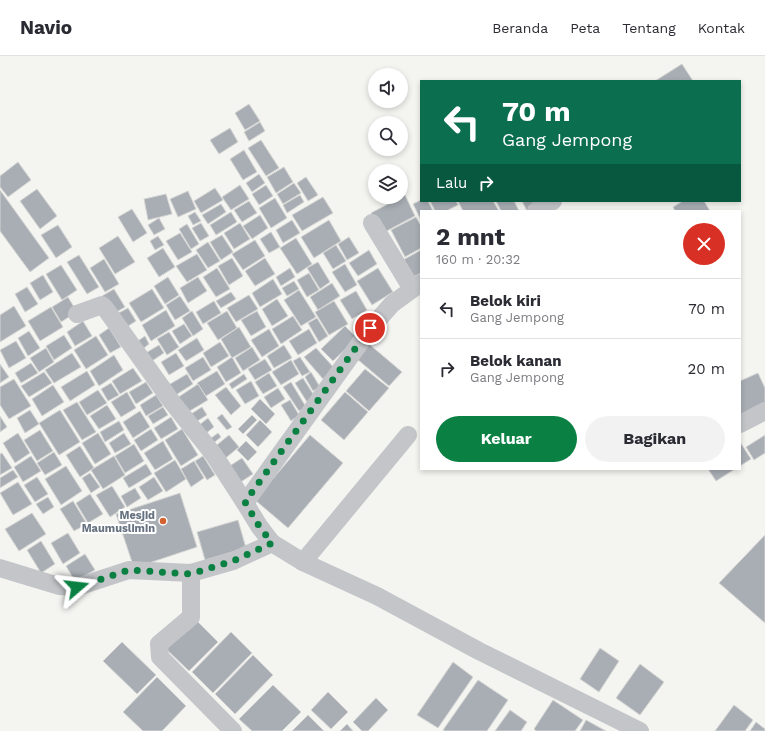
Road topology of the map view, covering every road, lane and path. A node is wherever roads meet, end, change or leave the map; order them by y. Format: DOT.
graph roads {
  1 [pos="551,202"];
  2 [pos="538,210"];
  3 [pos="372,223"];
  4 [pos="416,286"];
  5 [pos="77,314"];
  6 [pos="765,411"];
  7 [pos="741,423"];
  8 [pos="408,435"];
  9 [pos="245,502"];
  10 [pos="272,543"];
  11 [pos="303,562"];
  12 [pos="0,568"];
  13 [pos="191,574"];
  14 [pos="233,731"];
  15 [pos="640,731"];
  1 -- 2 [label="street"];
  3 -- 4 [label="street"];
  4 -- 9 [label="street"];
  5 -- 9 [label="street"];
  6 -- 7 [label="street"];
  8 -- 11 [label="street"];
  9 -- 10 [label="street"];
  10 -- 11 [label="street"];
  10 -- 13 [label="street"];
  11 -- 15 [label="street"];
  12 -- 13 [label="street"];
  13 -- 14 [label="street"];
}
